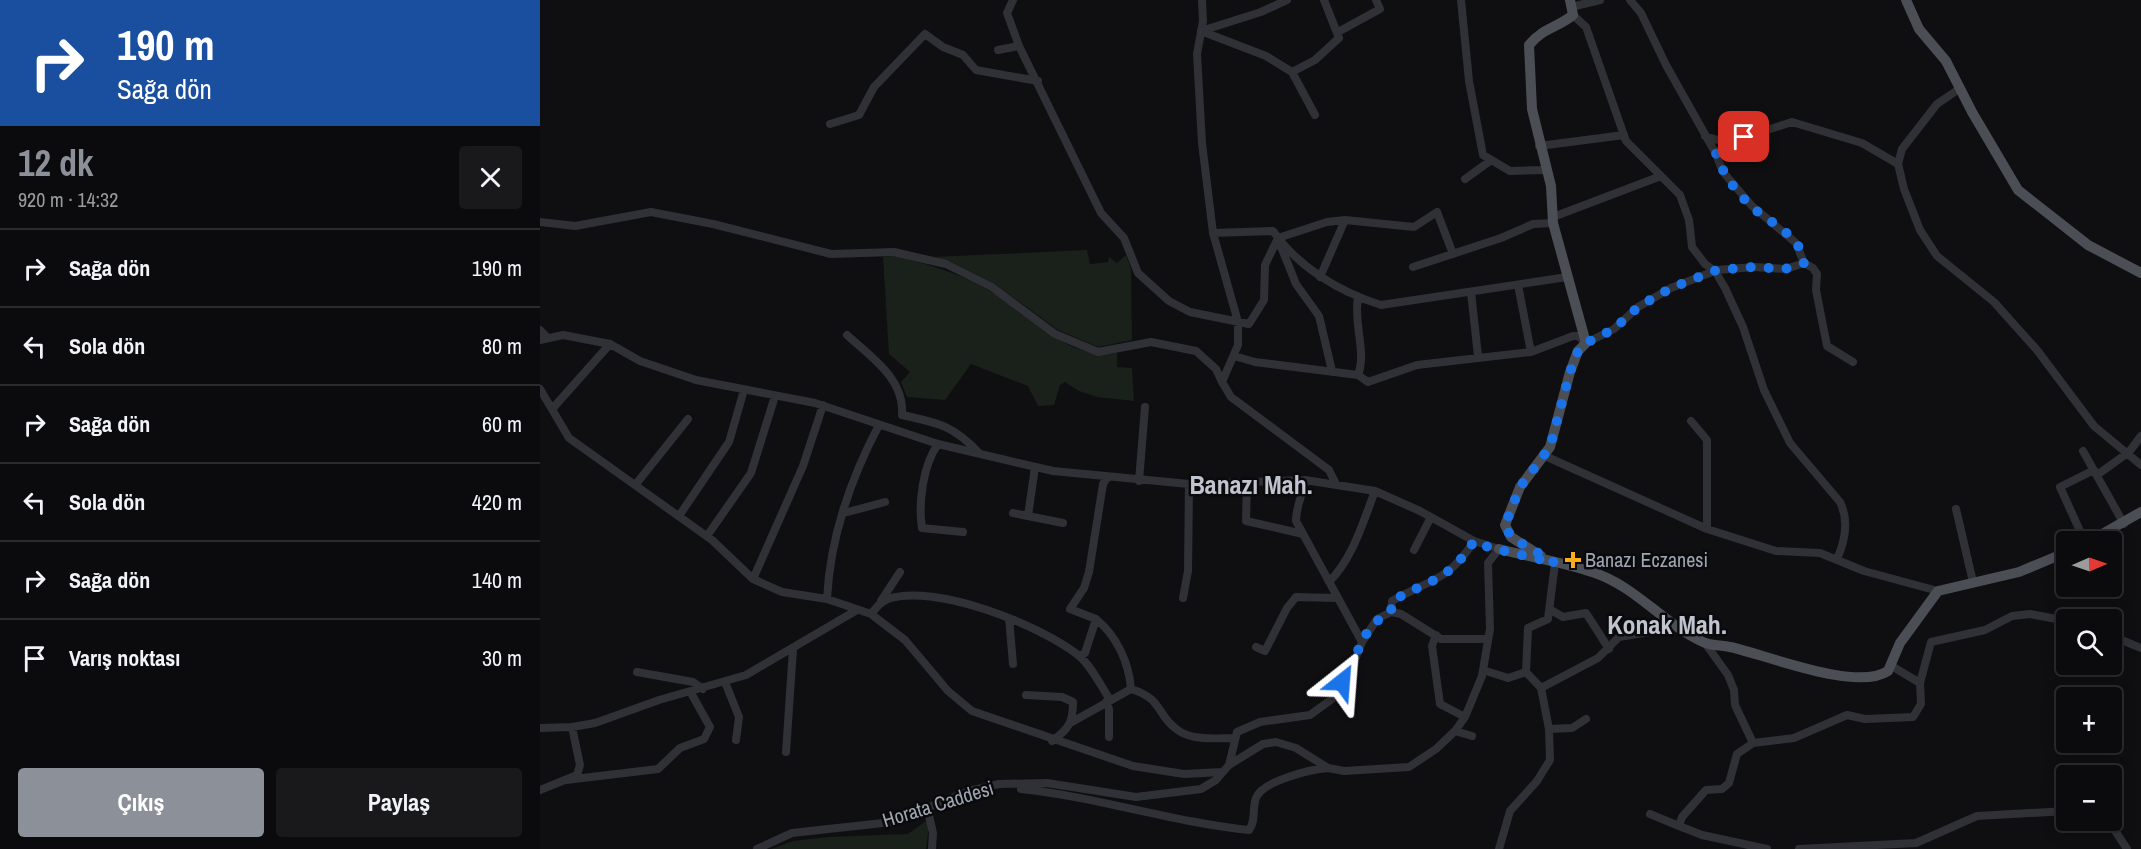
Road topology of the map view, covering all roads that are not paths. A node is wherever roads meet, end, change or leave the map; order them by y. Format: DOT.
graph roads {
  1 [pos="1013,0"];
  2 [pos="1202,0"];
  3 [pos="1287,0"];
  4 [pos="1324,0"];
  5 [pos="1376,0"];
  6 [pos="1461,0"];
  7 [pos="1600,0"];
  8 [pos="1630,0"];
  9 [pos="1636,0"];
  10 [pos="1906,0"];
  11 [pos="1571,7"];
  12 [pos="1640,12"];
  13 [pos="1201,31"];
  14 [pos="1338,32"];
  15 [pos="1019,46"];
  16 [pos="998,50"];
  17 [pos="1292,72"];
  18 [pos="1038,81"];
  19 [pos="1959,89"];
  20 [pos="1315,115"];
  21 [pos="830,124"];
  22 [pos="1624,135"];
  23 [pos="1706,136"];
  24 [pos="1727,143"];
  25 [pos="1539,146"];
  26 [pos="1716,154"];
  27 [pos="1490,161"];
  28 [pos="1898,164"];
  29 [pos="1546,170"];
  30 [pos="1661,176"];
  31 [pos="1465,179"];
  32 [pos="1345,220"];
  33 [pos="1553,220"];
  34 [pos="540,222"];
  35 [pos="1213,233"];
  36 [pos="1278,238"];
  37 [pos="1453,254"];
  38 [pos="1804,263"];
  39 [pos="1413,267"];
  40 [pos="1716,271"];
  41 [pos="2141,273"];
  42 [pos="1320,277"];
  43 [pos="1567,277"];
  44 [pos="1518,285"];
  45 [pos="1471,292"];
  46 [pos="1358,297"];
  47 [pos="1238,322"];
  48 [pos="540,330"];
  49 [pos="848,334"];
  50 [pos="543,338"];
  51 [pos="1586,343"];
  52 [pos="610,344"];
  53 [pos="1531,352"];
  54 [pos="1234,356"];
  55 [pos="1478,356"];
  56 [pos="1853,362"];
  57 [pos="1332,371"];
  58 [pos="1358,375"];
  59 [pos="1222,382"];
  60 [pos="540,389"];
  61 [pos="744,390"];
  62 [pos="775,396"];
  63 [pos="823,405"];
  64 [pos="1145,407"];
  65 [pos="553,408"];
  66 [pos="688,419"];
  67 [pos="1691,421"];
  68 [pos="879,426"];
  69 [pos="2141,436"];
  70 [pos="938,444"];
  71 [pos="2083,452"];
  72 [pos="2129,452"];
  73 [pos="980,454"];
  74 [pos="1545,456"];
  75 [pos="2141,465"];
  76 [pos="1035,467"];
  77 [pos="2095,473"];
  78 [pos="1107,478"];
  79 [pos="1139,480"];
  80 [pos="1305,480"];
  81 [pos="1247,483"];
  82 [pos="636,484"];
  83 [pos="1189,484"];
  84 [pos="1336,484"];
  85 [pos="1375,491"];
  86 [pos="885,502"];
  87 [pos="1956,509"];
  88 [pos="2141,512"];
  89 [pos="844,513"];
  90 [pos="1013,513"];
  91 [pos="679,516"];
  92 [pos="1028,516"];
  93 [pos="1431,518"];
  94 [pos="1063,523"];
  95 [pos="2124,524"];
  96 [pos="1707,529"];
  97 [pos="2081,531"];
  98 [pos="2109,531"];
  99 [pos="963,532"];
  100 [pos="1303,534"];
  101 [pos="707,536"];
  102 [pos="1474,541"];
  103 [pos="1494,548"];
  104 [pos="1414,550"];
  105 [pos="2056,557"];
  106 [pos="1838,559"];
  107 [pos="1555,563"];
  108 [pos="900,572"];
  109 [pos="753,579"];
  110 [pos="1329,582"];
  111 [pos="1973,582"];
  112 [pos="1938,591"];
  113 [pos="1184,598"];
  114 [pos="1337,598"];
  115 [pos="827,599"];
  116 [pos="880,602"];
  117 [pos="856,610"];
  118 [pos="1551,610"];
  119 [pos="1391,612"];
  120 [pos="871,614"];
  121 [pos="1009,618"];
  122 [pos="1096,619"];
  123 [pos="2056,619"];
  124 [pos="1670,622"];
  125 [pos="1436,635"];
  126 [pos="1487,639"];
  127 [pos="2122,640"];
  128 [pos="1362,642"];
  129 [pos="1705,643"];
  130 [pos="1256,647"];
  131 [pos="2141,648"];
  132 [pos="1609,649"];
  133 [pos="793,650"];
  134 [pos="1080,656"];
  135 [pos="1013,664"];
  136 [pos="1890,665"];
  137 [pos="1483,670"];
  138 [pos="637,672"];
  139 [pos="1526,672"];
  140 [pos="725,682"];
  141 [pos="1920,683"];
  142 [pos="1541,688"];
  143 [pos="703,689"];
  144 [pos="1131,689"];
  145 [pos="691,693"];
  146 [pos="1026,694"];
  147 [pos="1108,701"];
  148 [pos="1465,717"];
  149 [pos="1586,719"];
  150 [pos="1072,722"];
  151 [pos="572,727"];
  152 [pos="540,728"];
  153 [pos="1550,729"];
  154 [pos="1455,731"];
  155 [pos="1473,736"];
  156 [pos="1109,737"];
  157 [pos="1235,738"];
  158 [pos="736,740"];
  159 [pos="1053,741"];
  160 [pos="1753,743"];
  161 [pos="786,752"];
  162 [pos="1228,765"];
  163 [pos="1328,768"];
  164 [pos="1222,772"];
  165 [pos="566,780"];
  166 [pos="1021,789"];
  167 [pos="540,790"];
  168 [pos="927,807"];
  169 [pos="2056,812"];
  170 [pos="1650,814"];
  171 [pos="1679,826"];
  172 [pos="2115,831"];
  173 [pos="757,849"];
  174 [pos="932,849"];
  175 [pos="1499,849"];
  176 [pos="1767,849"];
  177 [pos="1799,849"];
  178 [pos="2127,849"];
  1 -- 15 [label="street"];
  2 -- 13 [label="street"];
  3 -- 13 [label="street"];
  4 -- 14 [label="street"];
  5 -- 14 [label="street"];
  6 -- 27 [label="street"];
  7 -- 11 [label="street"];
  8 -- 12 [label="street"];
  9 -- 12 [label="street"];
  10 -- 19 [label="main road"];
  11 -- 22 [label="street"];
  11 -- 25 [label="main road"];
  12 -- 23 [label="street"];
  13 -- 17 [label="street"];
  13 -- 35 [label="street"];
  14 -- 17 [label="street"];
  15 -- 16 [label="street"];
  15 -- 18 [label="street"];
  17 -- 20 [label="street"];
  18 -- 21 [label="street"];
  18 -- 47 [label="street"];
  19 -- 28 [label="street"];
  19 -- 41 [label="main road"];
  22 -- 25 [label="street"];
  22 -- 30 [label="street"];
  23 -- 24 [label="street"];
  23 -- 26 [label="street"];
  24 -- 26 [label="street"];
  24 -- 28 [label="street"];
  25 -- 29 [label="main road"];
  26 -- 38 [label="street"];
  27 -- 29 [label="street"];
  27 -- 31 [label="street"];
  28 -- 72 [label="street"];
  29 -- 33 [label="main road"];
  30 -- 33 [label="street"];
  30 -- 40 [label="street"];
  32 -- 36 [label="street"];
  32 -- 37 [label="street"];
  32 -- 42 [label="street"];
  33 -- 37 [label="street"];
  33 -- 43 [label="main road"];
  34 -- 59 [label="street"];
  35 -- 36 [label="street"];
  35 -- 47 [label="street"];
  36 -- 42 [label="street"];
  36 -- 47 [label="street"];
  36 -- 57 [label="street"];
  37 -- 39 [label="street"];
  38 -- 40 [label="street"];
  38 -- 56 [label="street"];
  40 -- 51 [label="street"];
  40 -- 106 [label="street"];
  42 -- 46 [label="street"];
  43 -- 44 [label="street"];
  43 -- 51 [label="main road"];
  44 -- 45 [label="street"];
  44 -- 53 [label="street"];
  45 -- 46 [label="street"];
  45 -- 55 [label="street"];
  46 -- 58 [label="street"];
  47 -- 54 [label="street"];
  48 -- 50 [label="street"];
  49 -- 73 [label="street"];
  50 -- 52 [label="street"];
  51 -- 53 [label="street"];
  51 -- 74 [label="main road"];
  52 -- 61 [label="street"];
  52 -- 65 [label="street"];
  53 -- 55 [label="street"];
  54 -- 57 [label="street"];
  54 -- 59 [label="street"];
  55 -- 58 [label="street"];
  57 -- 58 [label="street"];
  59 -- 84 [label="street"];
  60 -- 65 [label="street"];
  61 -- 62 [label="street"];
  61 -- 91 [label="street"];
  62 -- 63 [label="street"];
  62 -- 101 [label="street"];
  63 -- 68 [label="street"];
  63 -- 109 [label="street"];
  64 -- 79 [label="street"];
  65 -- 82 [label="street"];
  66 -- 82 [label="street"];
  67 -- 96 [label="street"];
  68 -- 70 [label="street"];
  68 -- 89 [label="street"];
  69 -- 72 [label="street"];
  70 -- 73 [label="street"];
  70 -- 99 [label="street"];
  71 -- 77 [label="street"];
  72 -- 75 [label="street"];
  72 -- 77 [label="street"];
  73 -- 76 [label="street"];
  74 -- 96 [label="street"];
  74 -- 107 [label="main road"];
  76 -- 78 [label="street"];
  76 -- 92 [label="street"];
  77 -- 95 [label="street"];
  77 -- 97 [label="street"];
  78 -- 79 [label="street"];
  78 -- 122 [label="street"];
  79 -- 83 [label="street"];
  80 -- 81 [label="street"];
  80 -- 84 [label="street"];
  80 -- 100 [label="street"];
  81 -- 83 [label="street"];
  81 -- 100 [label="street"];
  82 -- 91 [label="street"];
  83 -- 113 [label="street"];
  84 -- 85 [label="street"];
  85 -- 93 [label="street"];
  85 -- 110 [label="street"];
  86 -- 89 [label="street"];
  87 -- 111 [label="street"];
  88 -- 95 [label="main road"];
  89 -- 115 [label="street"];
  90 -- 92 [label="street"];
  91 -- 101 [label="street"];
  92 -- 94 [label="street"];
  93 -- 102 [label="street"];
  93 -- 104 [label="street"];
  95 -- 98 [label="main road"];
  96 -- 106 [label="street"];
  100 -- 110 [label="street"];
  101 -- 109 [label="street"];
  102 -- 103 [label="street"];
  102 -- 119 [label="street"];
  103 -- 107 [label="main road"];
  103 -- 126 [label="street"];
  105 -- 111 [label="main road"];
  106 -- 112 [label="street"];
  107 -- 118 [label="street"];
  107 -- 124 [label="main road"];
  108 -- 116 [label="street"];
  109 -- 115 [label="street"];
  110 -- 114 [label="street"];
  111 -- 112 [label="main road"];
  112 -- 136 [label="main road"];
  114 -- 128 [label="street"];
  114 -- 130 [label="street"];
  115 -- 117 [label="street"];
  116 -- 120 [label="street"];
  116 -- 121 [label="street"];
  117 -- 120 [label="street"];
  117 -- 133 [label="street"];
  118 -- 132 [label="street"];
  118 -- 139 [label="street"];
  119 -- 125 [label="street"];
  119 -- 128 [label="street"];
  120 -- 159 [label="street"];
  121 -- 134 [label="street"];
  121 -- 135 [label="street"];
  122 -- 134 [label="street"];
  122 -- 144 [label="street"];
  123 -- 141 [label="street"];
  124 -- 129 [label="main road"];
  124 -- 132 [label="street"];
  125 -- 126 [label="street"];
  125 -- 148 [label="street"];
  126 -- 137 [label="street"];
  127 -- 131 [label="street"];
  128 -- 157 [label="street"];
  129 -- 136 [label="main road"];
  129 -- 160 [label="street"];
  132 -- 142 [label="street"];
  133 -- 140 [label="street"];
  133 -- 161 [label="street"];
  134 -- 147 [label="street"];
  136 -- 141 [label="street"];
  137 -- 139 [label="street"];
  137 -- 148 [label="street"];
  138 -- 143 [label="street"];
  139 -- 142 [label="street"];
  140 -- 143 [label="street"];
  140 -- 158 [label="street"];
  141 -- 160 [label="street"];
  142 -- 153 [label="street"];
  143 -- 145 [label="street"];
  144 -- 147 [label="street"];
  144 -- 157 [label="street"];
  145 -- 151 [label="street"];
  145 -- 165 [label="street"];
  146 -- 150 [label="street"];
  147 -- 150 [label="street"];
  147 -- 156 [label="street"];
  148 -- 154 [label="street"];
  149 -- 153 [label="street"];
  150 -- 159 [label="street"];
  151 -- 152 [label="street"];
  151 -- 165 [label="street"];
  153 -- 175 [label="street"];
  154 -- 155 [label="street"];
  154 -- 163 [label="street"];
  157 -- 162 [label="street"];
  159 -- 164 [label="street"];
  160 -- 171 [label="street"];
  162 -- 163 [label="street"];
  162 -- 164 [label="street, Horata Caddesi"];
  163 -- 166 [label="street"];
  164 -- 168 [label="street, Horata Caddesi"];
  165 -- 167 [label="street"];
  168 -- 173 [label="street, Horata Caddesi"];
  168 -- 174 [label="street"];
  169 -- 177 [label="street"];
  170 -- 171 [label="street"];
  171 -- 176 [label="street"];
  172 -- 178 [label="street"];
}
